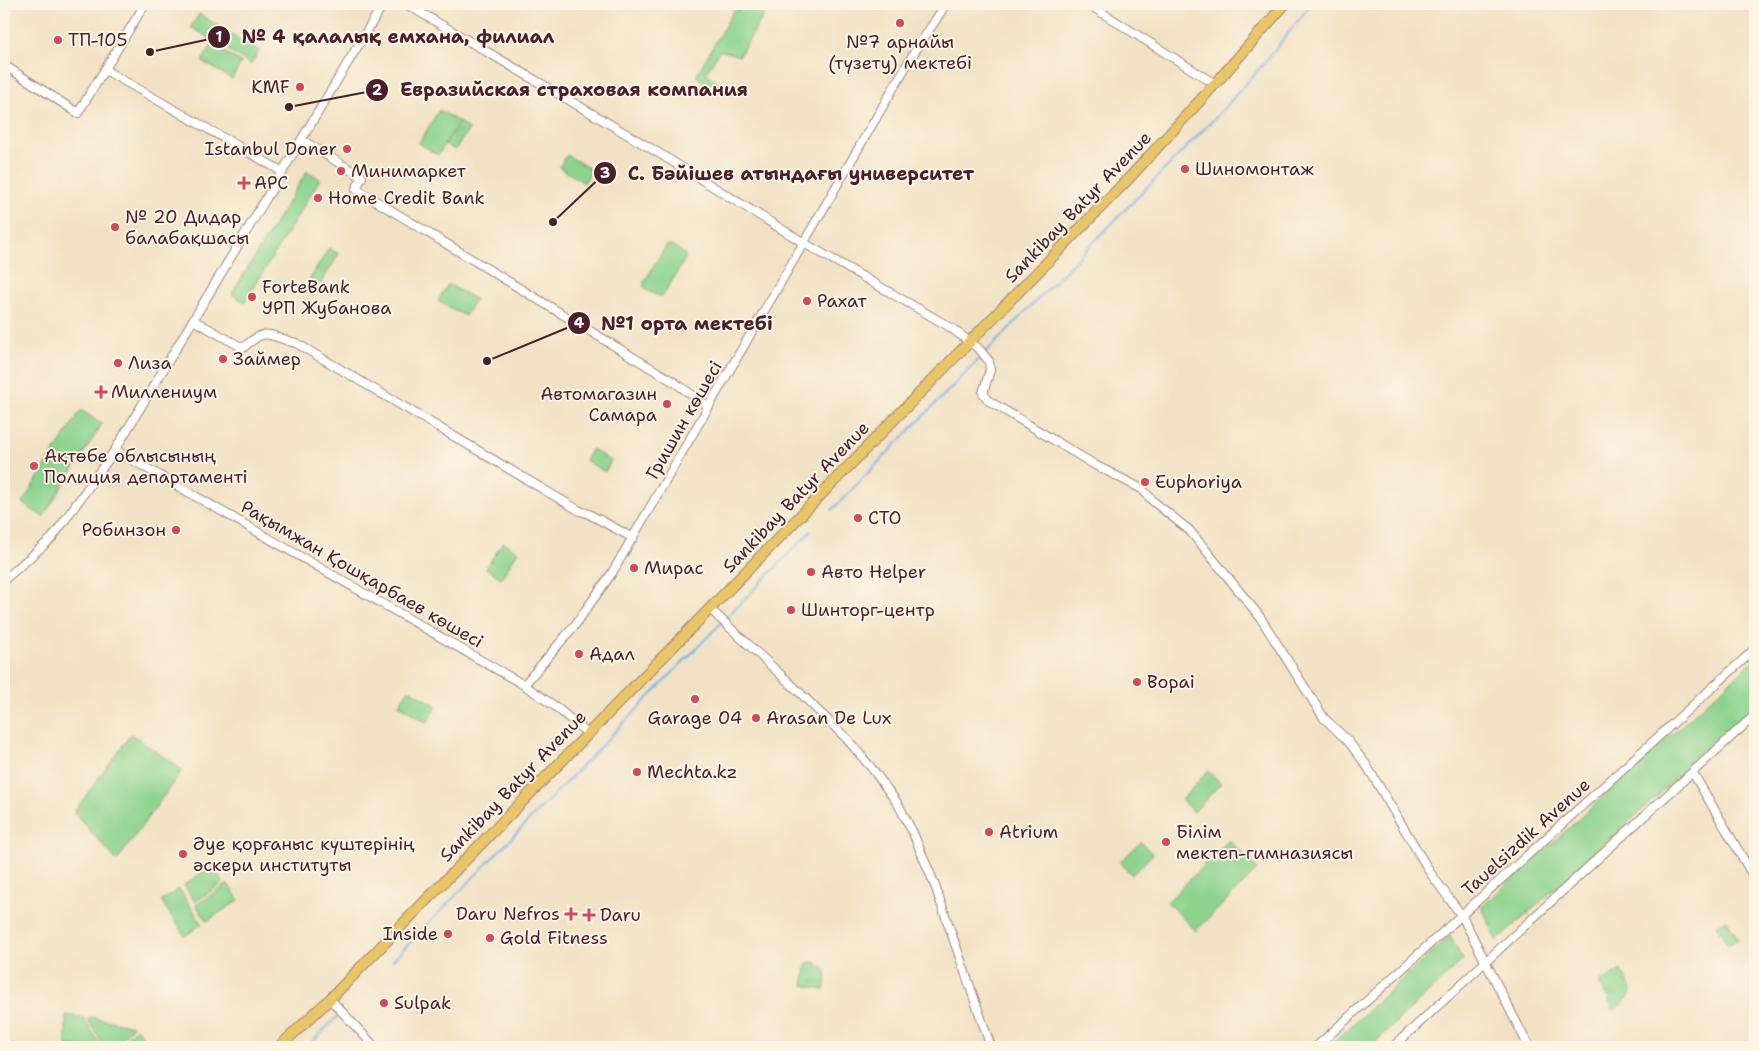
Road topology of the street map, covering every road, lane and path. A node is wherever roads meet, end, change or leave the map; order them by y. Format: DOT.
graph roads {
  1 [pos="144,4"];
  2 [pos="383,4"];
  3 [pos="406,4"];
  4 [pos="946,4"];
  5 [pos="1088,4"];
  6 [pos="1107,4"];
  7 [pos="1285,4"];
  8 [pos="1102,12"];
  9 [pos="4,65"];
  10 [pos="105,70"];
  11 [pos="1215,84"];
  12 [pos="302,140"];
  13 [pos="283,172"];
  14 [pos="804,243"];
  15 [pos="194,320"];
  16 [pos="975,346"];
  17 [pos="709,407"];
  18 [pos="116,450"];
  19 [pos="634,538"];
  20 [pos="4,580"];
  21 [pos="710,608"];
  22 [pos="1755,649"];
  23 [pos="524,685"];
  24 [pos="1755,715"];
  25 [pos="587,733"];
  26 [pos="1693,772"];
  27 [pos="1755,879"];
  28 [pos="1462,916"];
  29 [pos="1485,964"];
  30 [pos="330,998"];
  31 [pos="279,1047"];
  32 [pos="376,1047"];
  33 [pos="991,1047"];
  34 [pos="1316,1047"];
  35 [pos="1393,1047"];
  36 [pos="1529,1047"];
  1 -- 10 [label="street"];
  2 -- 12 [label="street"];
  3 -- 14 [label="street"];
  4 -- 14 [label="street, Гришин көшесі"];
  5 -- 8 [label="street"];
  6 -- 8 [label="street"];
  7 -- 11 [label="main road, Sankibay Batyr Avenue"];
  8 -- 11 [label="street"];
  9 -- 10 [label="street"];
  10 -- 13 [label="street"];
  11 -- 16 [label="main road, Sankibay Batyr Avenue"];
  12 -- 13 [label="street"];
  12 -- 17 [label="street"];
  13 -- 15 [label="street"];
  14 -- 16 [label="street"];
  14 -- 17 [label="street, Гришин көшесі"];
  15 -- 18 [label="street"];
  15 -- 19 [label="street"];
  16 -- 21 [label="main road, Sankibay Batyr Avenue"];
  16 -- 28 [label="street"];
  17 -- 19 [label="street, Гришин көшесі"];
  18 -- 20 [label="street"];
  18 -- 23 [label="street, Рақымжан Қошқарбаев көшесі"];
  19 -- 23 [label="street, Гришин көшесі"];
  21 -- 25 [label="main road, Sankibay Batyr Avenue"];
  21 -- 33 [label="street"];
  22 -- 28 [label="street, Tauelsizdik Avenue"];
  23 -- 25 [label="street, Рақымжан Қошқарбаев көшесі"];
  24 -- 26 [label="street"];
  25 -- 30 [label="main road, Sankibay Batyr Avenue"];
  26 -- 27 [label="street"];
  26 -- 29 [label="street"];
  28 -- 29 [label="street"];
  28 -- 34 [label="street, Tauelsizdik Avenue"];
  29 -- 35 [label="street"];
  29 -- 36 [label="street"];
  30 -- 31 [label="main road, Sankibay Batyr Avenue"];
  30 -- 32 [label="street"];
}
